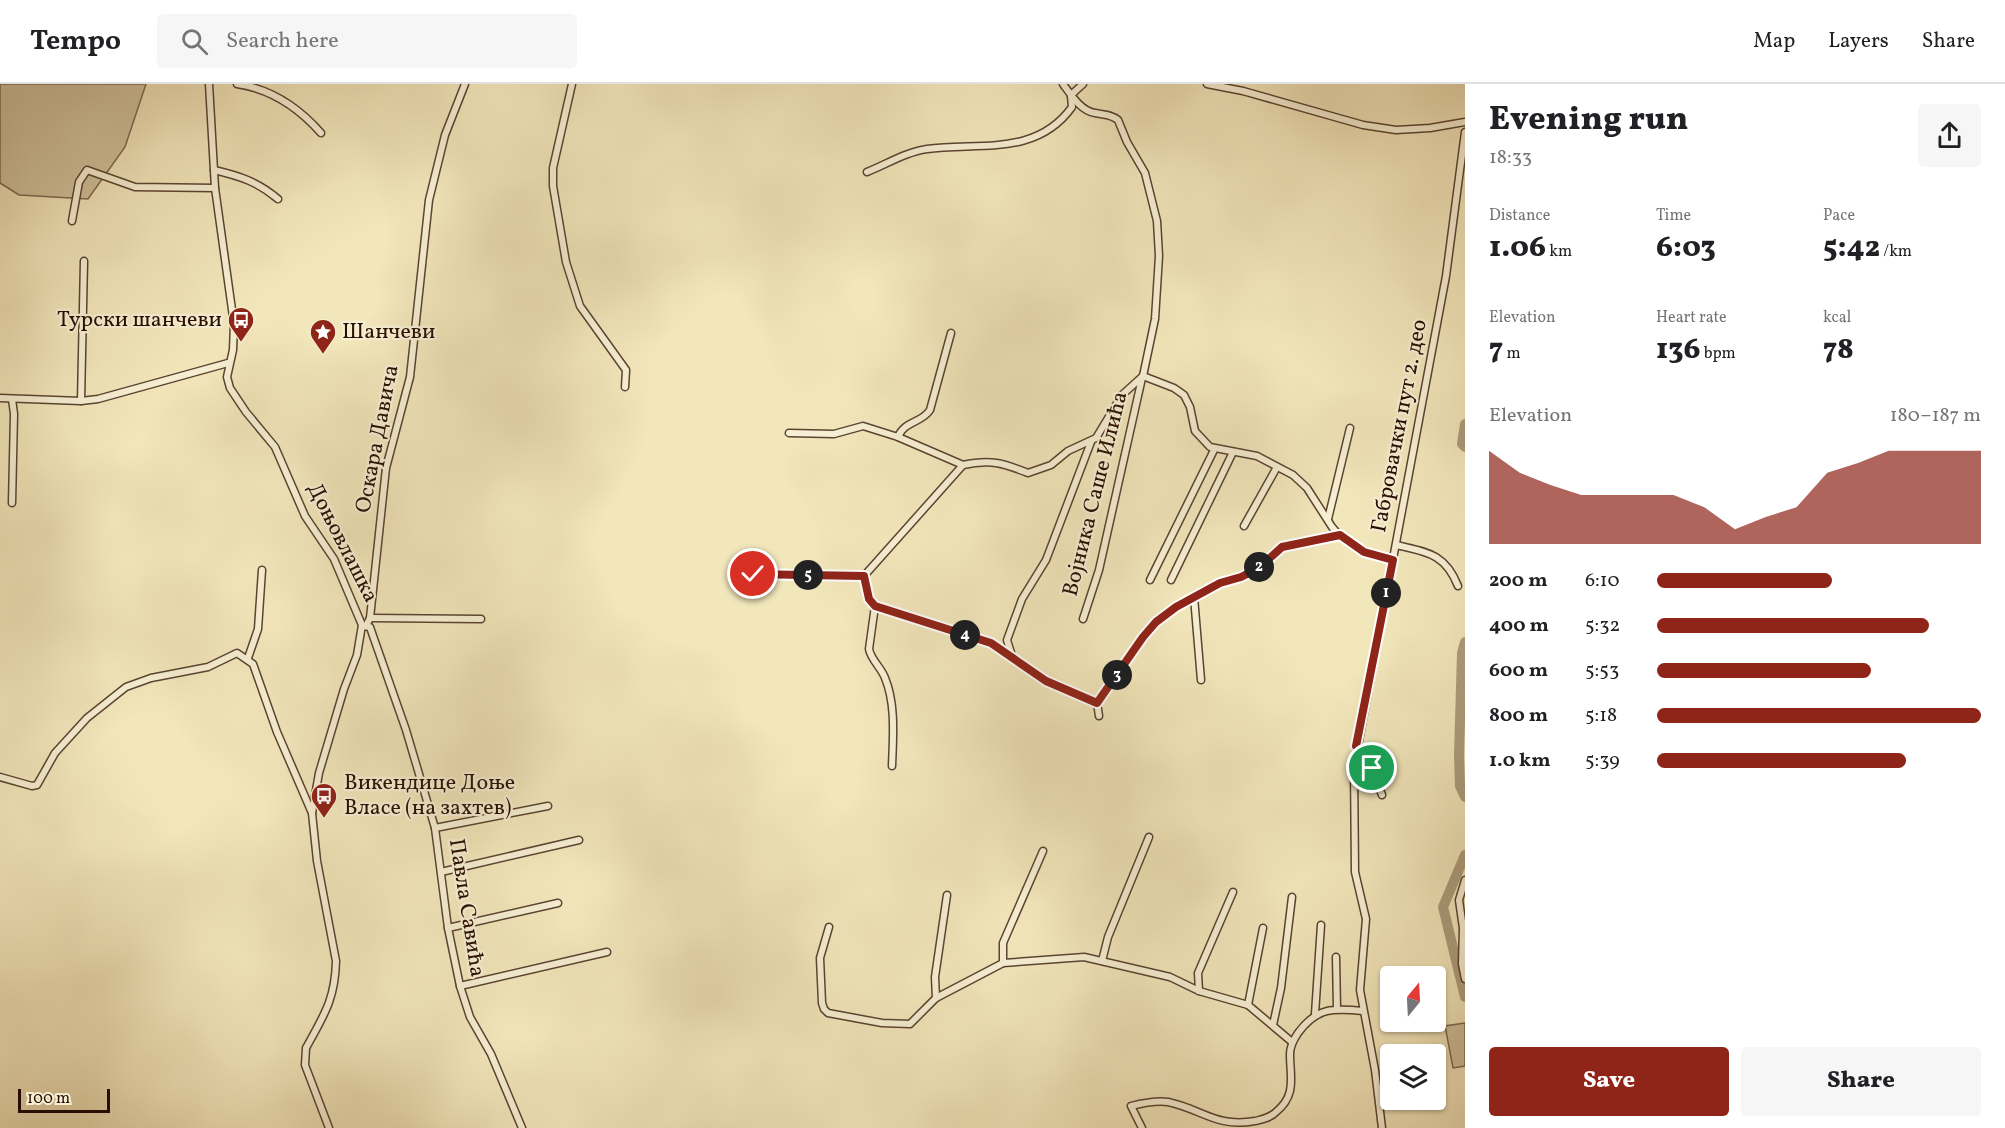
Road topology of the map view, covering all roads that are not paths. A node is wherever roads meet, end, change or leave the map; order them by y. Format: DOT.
graph roads {
  1 [pos="209,84"];
  2 [pos="237,84"];
  3 [pos="465,84"];
  4 [pos="572,84"];
  5 [pos="1063,84"];
  6 [pos="1083,84"];
  7 [pos="1207,84"];
  8 [pos="1071,95"];
  9 [pos="1465,123"];
  10 [pos="1465,132"];
  11 [pos="321,133"];
  12 [pos="214,170"];
  13 [pos="867,172"];
  14 [pos="215,188"];
  15 [pos="278,199"];
  16 [pos="72,221"];
  17 [pos="84,261"];
  18 [pos="951,333"];
  19 [pos="228,363"];
  20 [pos="1141,378"];
  21 [pos="625,387"];
  22 [pos="0,398"];
  23 [pos="12,399"];
  24 [pos="81,401"];
  25 [pos="1350,428"];
  26 [pos="789,433"];
  27 [pos="898,437"];
  28 [pos="1091,442"];
  29 [pos="1214,450"];
  30 [pos="1233,452"];
  31 [pos="963,465"];
  32 [pos="1277,467"];
  33 [pos="12,503"];
  34 [pos="1328,519"];
  35 [pos="1244,526"];
  36 [pos="1340,535"];
  37 [pos="1396,545"];
  38 [pos="1393,560"];
  39 [pos="262,570"];
  40 [pos="753,574"];
  41 [pos="864,576"];
  42 [pos="1150,580"];
  43 [pos="1171,580"];
  44 [pos="1458,586"];
  45 [pos="1194,597"];
  46 [pos="875,606"];
  47 [pos="370,618"];
  48 [pos="481,619"];
  49 [pos="1083,619"];
  50 [pos="364,626"];
  51 [pos="248,658"];
  52 [pos="1013,659"];
  53 [pos="1201,680"];
  54 [pos="1097,703"];
  55 [pos="1099,716"];
  56 [pos="1356,746"];
  57 [pos="892,766"];
  58 [pos="0,777"];
  59 [pos="1382,795"];
  60 [pos="548,806"];
  61 [pos="312,813"];
  62 [pos="435,828"];
  63 [pos="1149,837"];
  64 [pos="579,840"];
  65 [pos="1043,851"];
  66 [pos="441,872"];
  67 [pos="1465,880"];
  68 [pos="1233,892"];
  69 [pos="946,895"];
  70 [pos="1292,897"];
  71 [pos="558,903"];
  72 [pos="1321,925"];
  73 [pos="829,927"];
  74 [pos="448,928"];
  75 [pos="1263,928"];
  76 [pos="607,952"];
  77 [pos="1336,957"];
  78 [pos="1102,961"];
  79 [pos="1003,963"];
  80 [pos="1465,979"];
  81 [pos="460,986"];
  82 [pos="1199,991"];
  83 [pos="936,998"];
  84 [pos="1248,1005"];
  85 [pos="1337,1009"];
  86 [pos="1363,1011"];
  87 [pos="1315,1014"];
  88 [pos="1273,1026"];
  89 [pos="1292,1042"];
  90 [pos="329,1128"];
  91 [pos="522,1128"];
  92 [pos="1142,1128"];
  93 [pos="1382,1128"];
  1 -- 12 [label="street, Доњовлашка"];
  2 -- 11 [label="street"];
  3 -- 47 [label="street, Оскара Давича"];
  4 -- 21 [label="street"];
  5 -- 8 [label="street, Војника Саше Илића"];
  6 -- 8 [label="street"];
  7 -- 9 [label="street"];
  8 -- 13 [label="street"];
  8 -- 20 [label="street, Војника Саше Илића"];
  10 -- 37 [label="street, Габровачки пут 2. део"];
  12 -- 14 [label="street, Доњовлашка"];
  12 -- 15 [label="street"];
  14 -- 16 [label="street"];
  14 -- 19 [label="street, Доњовлашка"];
  17 -- 24 [label="street"];
  18 -- 27 [label="street"];
  19 -- 24 [label="street"];
  19 -- 50 [label="street, Доњовлашка"];
  20 -- 28 [label="street"];
  20 -- 29 [label="street"];
  20 -- 49 [label="street, Војника Саше Илића"];
  22 -- 23 [label="street"];
  23 -- 24 [label="street"];
  23 -- 33 [label="street"];
  25 -- 34 [label="street"];
  26 -- 27 [label="street"];
  27 -- 31 [label="street"];
  28 -- 31 [label="street"];
  28 -- 52 [label="street"];
  29 -- 30 [label="street"];
  29 -- 42 [label="street"];
  30 -- 32 [label="street"];
  30 -- 43 [label="street"];
  31 -- 41 [label="street"];
  32 -- 34 [label="street"];
  32 -- 35 [label="street"];
  34 -- 36 [label="street"];
  36 -- 38 [label="street"];
  36 -- 45 [label="street"];
  37 -- 38 [label="street, Габровачки пут 2. део"];
  37 -- 44 [label="street"];
  38 -- 56 [label="street, Габровачки пут 2. део"];
  39 -- 51 [label="street"];
  40 -- 41 [label="street"];
  41 -- 46 [label="street"];
  45 -- 53 [label="street"];
  45 -- 54 [label="street"];
  46 -- 52 [label="street"];
  46 -- 57 [label="street"];
  47 -- 48 [label="street"];
  47 -- 50 [label="street, Оскара Давича"];
  50 -- 61 [label="street, Доњовлашка"];
  50 -- 62 [label="street, Павла Савића"];
  51 -- 58 [label="street"];
  51 -- 61 [label="street"];
  52 -- 54 [label="street"];
  54 -- 55 [label="street"];
  56 -- 59 [label="street"];
  56 -- 86 [label="street, Габровачки пут 2. део"];
  60 -- 62 [label="street"];
  61 -- 90 [label="street, Доњовлашка"];
  62 -- 66 [label="street, Павла Савића"];
  63 -- 78 [label="street"];
  64 -- 66 [label="street"];
  65 -- 79 [label="street"];
  66 -- 74 [label="street, Павла Савића"];
  67 -- 80 [label="street"];
  68 -- 82 [label="street"];
  69 -- 83 [label="street"];
  70 -- 88 [label="street"];
  71 -- 74 [label="street"];
  72 -- 87 [label="street"];
  73 -- 83 [label="street"];
  74 -- 81 [label="street, Павла Савића"];
  75 -- 84 [label="street"];
  76 -- 81 [label="street"];
  77 -- 85 [label="street"];
  78 -- 79 [label="street"];
  78 -- 82 [label="street"];
  79 -- 83 [label="street"];
  81 -- 91 [label="street, Павла Савића"];
  82 -- 84 [label="street"];
  84 -- 88 [label="street"];
  85 -- 86 [label="street"];
  85 -- 87 [label="street"];
  86 -- 93 [label="street, Габровачки пут 2. део"];
  87 -- 89 [label="street"];
  88 -- 89 [label="street"];
  89 -- 92 [label="street"];
}
